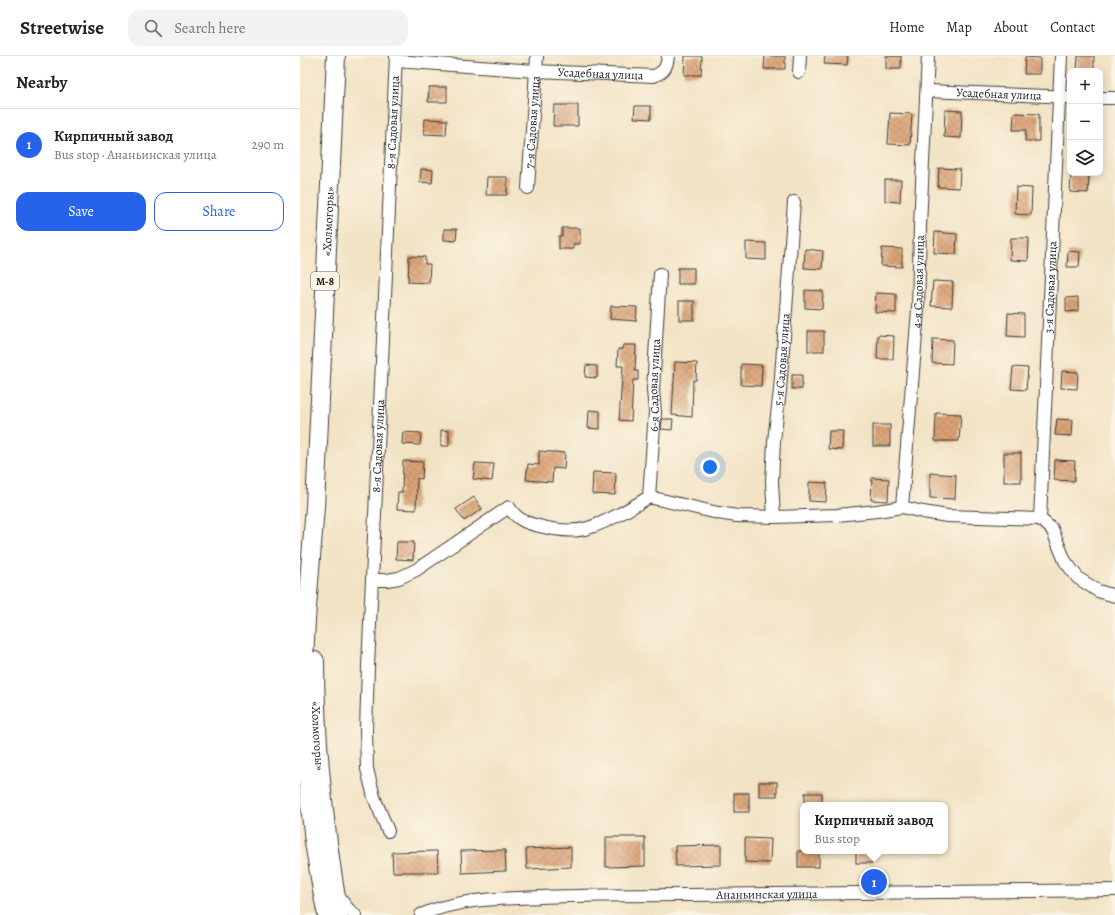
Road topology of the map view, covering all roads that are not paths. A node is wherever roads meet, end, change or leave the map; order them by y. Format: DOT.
graph roads {
  1 [pos="336,56"];
  2 [pos="537,56"];
  3 [pos="668,56"];
  4 [pos="800,56"];
  5 [pos="928,56"];
  6 [pos="1061,56"];
  7 [pos="396,58"];
  8 [pos="535,71"];
  9 [pos="799,72"];
  10 [pos="927,91"];
  11 [pos="1064,97"];
  12 [pos="1103,98"];
  13 [pos="1115,98"];
  14 [pos="528,188"];
  15 [pos="794,202"];
  16 [pos="660,274"];
  17 [pos="649,497"];
  18 [pos="902,507"];
  19 [pos="774,517"];
  20 [pos="1040,519"];
  21 [pos="373,580"];
  22 [pos="1115,596"];
  23 [pos="388,831"];
  24 [pos="1115,890"];
  25 [pos="329,894"];
  26 [pos="323,915"];
  27 [pos="327,915"];
  28 [pos="339,915"];
  29 [pos="355,915"];
  30 [pos="421,915"];
  1 -- 25 [label="highway, «Холмогоры» / М-8"];
  2 -- 8 [label="street, 7-я Садовая улица"];
  3 -- 8 [label="street, Усадебная улица"];
  4 -- 9 [label="street"];
  5 -- 10 [label="street, 4-я Садовая улица"];
  6 -- 11 [label="street, 3-я Садовая улица"];
  7 -- 8 [label="street, Усадебная улица"];
  7 -- 21 [label="street, 8-я Садовая улица"];
  8 -- 14 [label="street, 7-я Садовая улица"];
  10 -- 11 [label="street, Усадебная улица"];
  10 -- 18 [label="street, 4-я Садовая улица"];
  11 -- 20 [label="street, 3-я Садовая улица"];
  12 -- 13 [label="street"];
  15 -- 19 [label="street, 5-я Садовая улица"];
  16 -- 17 [label="street, 6-я Садовая улица"];
  17 -- 19 [label="street"];
  17 -- 21 [label="street"];
  18 -- 19 [label="street"];
  18 -- 20 [label="street"];
  20 -- 22 [label="street"];
  21 -- 23 [label="street, 8-я Садовая улица"];
  24 -- 30 [label="street, Ананьинская улица"];
  25 -- 26 [label="street"];
  25 -- 27 [label="highway, «Холмогоры» / М-8"];
  25 -- 28 [label="highway, «Холмогоры» / М-8"];
  25 -- 29 [label="street"];
}
